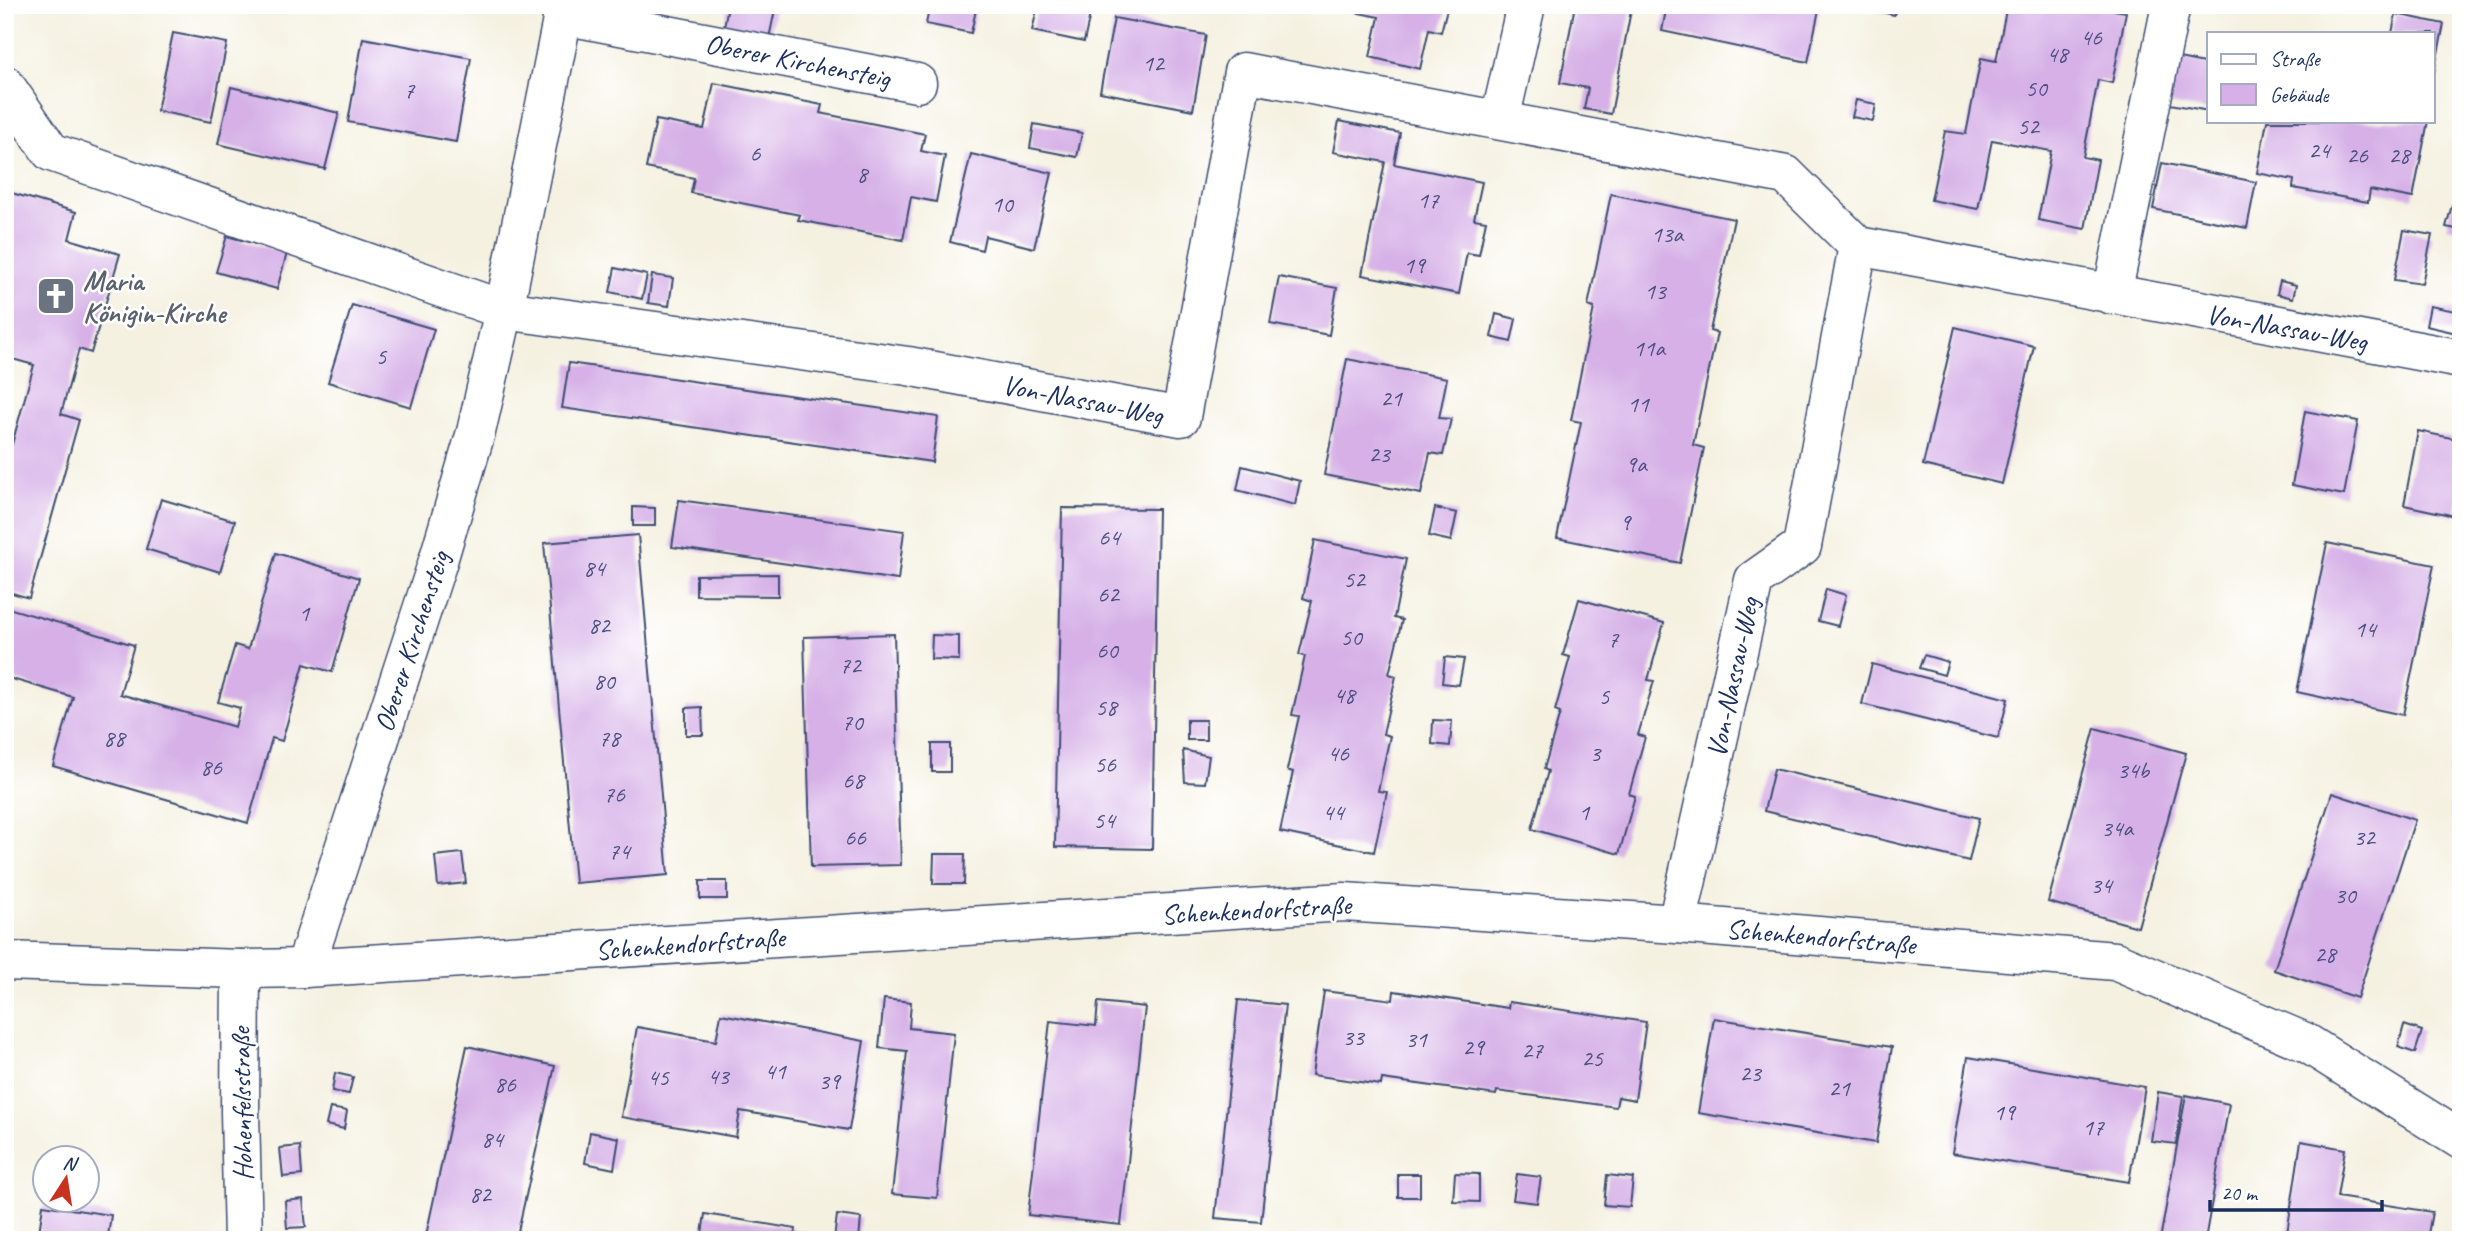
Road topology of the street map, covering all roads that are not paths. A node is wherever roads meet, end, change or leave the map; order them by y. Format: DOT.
graph roads {
  1 [pos="1526,5"];
  2 [pos="2171,5"];
  3 [pos="564,10"];
  4 [pos="917,83"];
  5 [pos="5,85"];
  6 [pos="1500,120"];
  7 [pos="1858,246"];
  8 [pos="2112,295"];
  9 [pos="504,310"];
  10 [pos="2461,359"];
  11 [pos="1677,924"];
  12 [pos="5,961"];
  13 [pos="305,968"];
  14 [pos="241,969"];
  15 [pos="2461,1140"];
  16 [pos="243,1240"];
  1 -- 6 [label="street"];
  2 -- 8 [label="street"];
  3 -- 4 [label="street, Oberer Kirchensteig"];
  3 -- 9 [label="street, Oberer Kirchensteig"];
  5 -- 9 [label="street"];
  6 -- 7 [label="street, Von-Nassau-Weg"];
  6 -- 9 [label="street, Von-Nassau-Weg"];
  7 -- 8 [label="street, Von-Nassau-Weg"];
  7 -- 11 [label="street, Von-Nassau-Weg"];
  8 -- 10 [label="street, Von-Nassau-Weg"];
  9 -- 13 [label="street, Oberer Kirchensteig"];
  11 -- 13 [label="street, Schenkendorfstraße"];
  11 -- 15 [label="street, Schenkendorfstraße"];
  12 -- 14 [label="street, Schenkendorfstraße"];
  13 -- 14 [label="street, Schenkendorfstraße"];
  14 -- 16 [label="street, Hohenfelsstraße"];
}
